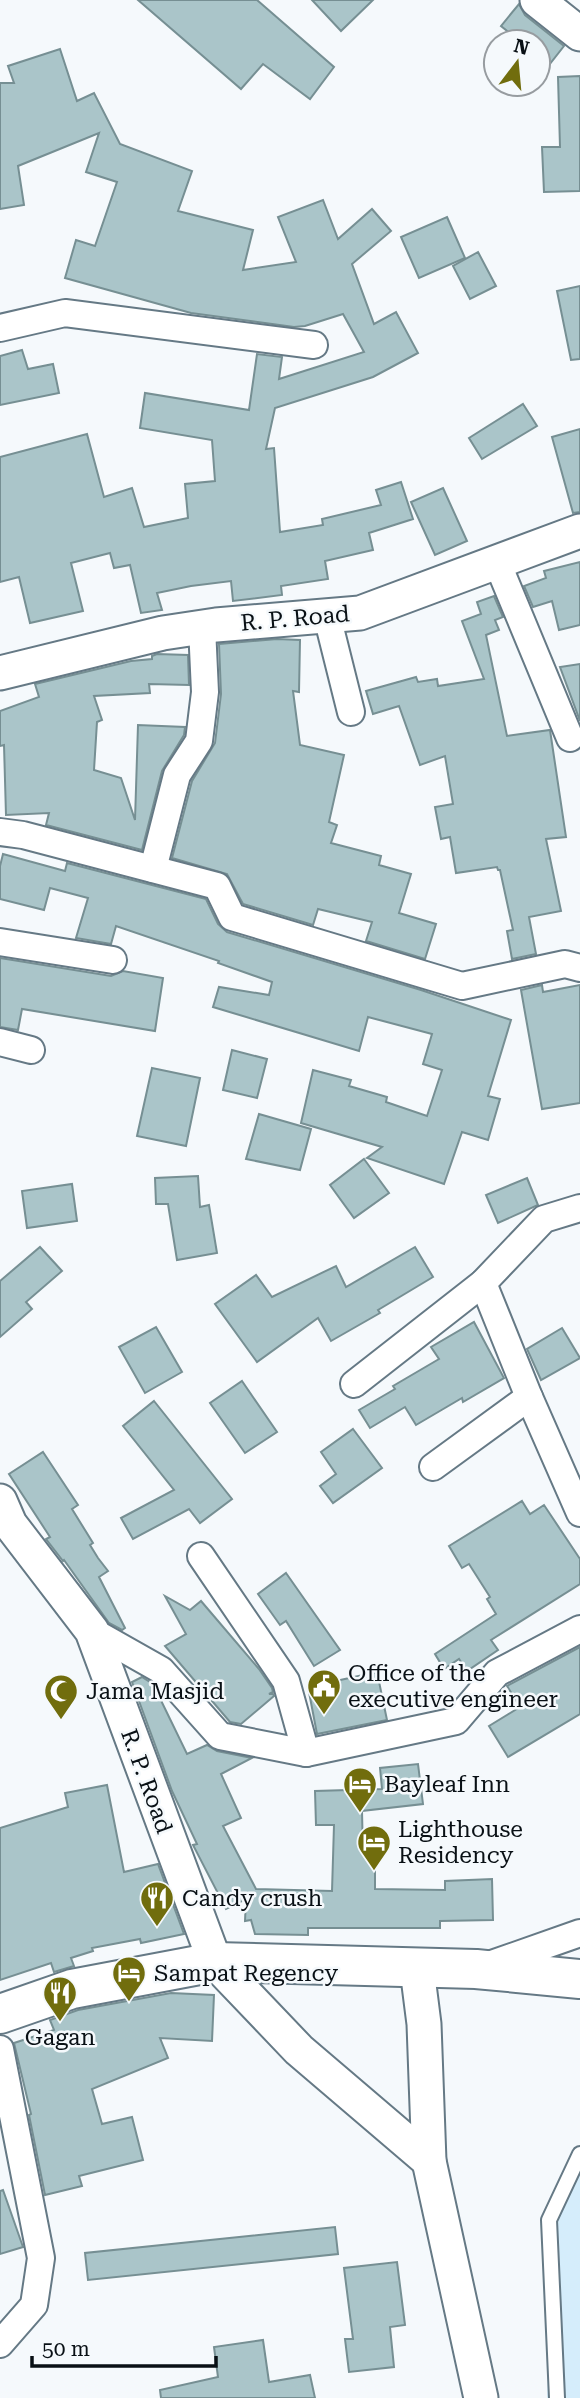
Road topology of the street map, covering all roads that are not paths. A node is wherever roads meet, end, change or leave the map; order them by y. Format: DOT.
graph roads {
  1 [pos="537,0"];
  2 [pos="580,34"];
  3 [pos="0,328"];
  4 [pos="314,345"];
  5 [pos="580,531"];
  6 [pos="496,562"];
  7 [pos="327,616"];
  8 [pos="202,627"];
  9 [pos="0,673"];
  10 [pos="351,712"];
  11 [pos="570,738"];
  12 [pos="0,832"];
  13 [pos="153,869"];
  14 [pos="0,942"];
  15 [pos="113,960"];
  16 [pos="580,968"];
  17 [pos="0,1042"];
  18 [pos="31,1050"];
  19 [pos="580,1208"];
  20 [pos="483,1283"];
  21 [pos="354,1384"];
  22 [pos="529,1397"];
  23 [pos="433,1467"];
  24 [pos="0,1501"];
  25 [pos="580,1513"];
  26 [pos="201,1556"];
  27 [pos="580,1629"];
  28 [pos="92,1632"];
  29 [pos="306,1753"];
  30 [pos="580,1933"];
  31 [pos="215,1962"];
  32 [pos="417,1969"];
  33 [pos="476,1969"];
  34 [pos="580,1979"];
  35 [pos="0,2014"];
  36 [pos="0,2049"];
  37 [pos="580,2154"];
  38 [pos="429,2161"];
  39 [pos="0,2344"];
  40 [pos="481,2398"];
  41 [pos="557,2398"];
  1 -- 2 [label="street"];
  3 -- 4 [label="street"];
  5 -- 6 [label="street, R. P. Road"];
  6 -- 7 [label="street, R. P. Road"];
  6 -- 11 [label="street"];
  7 -- 8 [label="street, R. P. Road"];
  7 -- 10 [label="street"];
  8 -- 9 [label="street, R. P. Road"];
  8 -- 13 [label="street"];
  12 -- 13 [label="street"];
  13 -- 16 [label="street"];
  14 -- 15 [label="street"];
  17 -- 18 [label="street"];
  19 -- 20 [label="street"];
  20 -- 21 [label="street"];
  20 -- 22 [label="street"];
  22 -- 23 [label="street"];
  22 -- 25 [label="street"];
  24 -- 28 [label="street, R. P. Road"];
  26 -- 29 [label="street"];
  27 -- 29 [label="street"];
  28 -- 29 [label="street"];
  28 -- 31 [label="street, R. P. Road"];
  30 -- 33 [label="street"];
  31 -- 32 [label="main road"];
  31 -- 35 [label="main road"];
  31 -- 38 [label="street"];
  32 -- 33 [label="main road"];
  32 -- 38 [label="street"];
  33 -- 34 [label="main road"];
  36 -- 39 [label="street"];
  37 -- 41 [label="lane"];
  38 -- 40 [label="street"];
}
